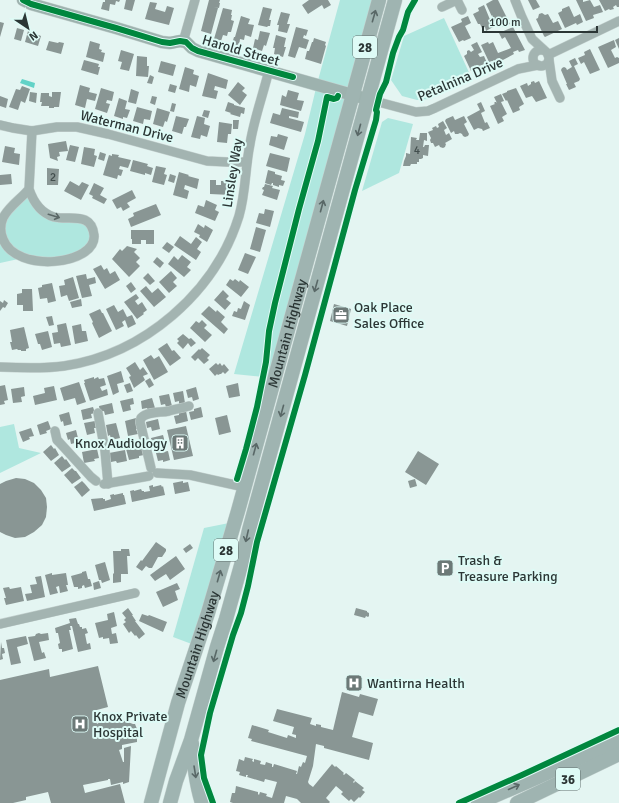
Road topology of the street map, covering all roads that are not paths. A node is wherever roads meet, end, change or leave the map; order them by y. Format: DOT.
graph roads {
  1 [pos="23,0"];
  2 [pos="195,0"];
  3 [pos="379,0"];
  4 [pos="395,0"];
  5 [pos="515,0"];
  6 [pos="442,7"];
  7 [pos="462,10"];
  8 [pos="619,21"];
  9 [pos="532,39"];
  10 [pos="183,42"];
  11 [pos="534,55"];
  12 [pos="547,55"];
  13 [pos="538,65"];
  14 [pos="518,69"];
  15 [pos="269,70"];
  16 [pos="552,81"];
  17 [pos="352,94"];
  18 [pos="560,98"];
  19 [pos="368,99"];
  20 [pos="0,125"];
  21 [pos="32,131"];
  22 [pos="247,162"];
  23 [pos="29,189"];
  24 [pos="313,239"];
  25 [pos="328,243"];
  26 [pos="0,367"];
  27 [pos="189,406"];
  28 [pos="98,413"];
  29 [pos="55,431"];
  30 [pos="152,472"];
  31 [pos="103,483"];
  32 [pos="244,487"];
  33 [pos="135,593"];
  34 [pos="0,624"];
  35 [pos="191,740"];
  36 [pos="619,740"];
  37 [pos="619,754"];
  38 [pos="159,776"];
  39 [pos="172,801"];
  40 [pos="151,803"];
  41 [pos="202,803"];
  42 [pos="478,803"];
  43 [pos="517,803"];
  1 -- 10 [label="street, Harold Street"];
  2 -- 10 [label="street"];
  17 -- 3 [label="main road, Mountain Highway / 28, one-way"];
  4 -- 19 [label="main road, Mountain Highway / 28"];
  5 -- 9 [label="street"];
  6 -- 7 [label="street"];
  8 -- 12 [label="street"];
  9 -- 11 [label="street"];
  9 -- 12 [label="street"];
  10 -- 15 [label="street, Harold Street"];
  11 -- 12 [label="street"];
  11 -- 13 [label="street"];
  11 -- 14 [label="street, Petalnina Drive"];
  12 -- 13 [label="street"];
  12 -- 16 [label="street"];
  13 -- 14 [label="street, Petalnina Drive"];
  13 -- 16 [label="street"];
  14 -- 19 [label="street, Petalnina Drive"];
  15 -- 17 [label="street, Harold Street"];
  15 -- 22 [label="street, Linsley Way"];
  16 -- 18 [label="street"];
  17 -- 19 [label="street, Harold Street"];
  24 -- 17 [label="main road, Mountain Highway / 28, one-way"];
  19 -- 25 [label="main road, Mountain Highway / 28, one-way"];
  20 -- 21 [label="street, Waterman Drive"];
  21 -- 22 [label="street, Waterman Drive"];
  21 -- 23 [label="street"];
  22 -- 26 [label="street, Linsley Way"];
  23 -- 23 [label="street, one-way"];
  24 -- 25 [label="main road"];
  32 -- 24 [label="main road, Mountain Highway / 28, one-way"];
  25 -- 35 [label="main road, Mountain Highway / 28, one-way"];
  27 -- 30 [label="street"];
  28 -- 31 [label="street"];
  29 -- 31 [label="street"];
  30 -- 31 [label="street"];
  30 -- 32 [label="street"];
  38 -- 32 [label="main road, Mountain Highway / 28, one-way"];
  33 -- 34 [label="street"];
  35 -- 39 [label="main road, Mountain Highway / 28"];
  35 -- 41 [label="main road, one-way"];
  42 -- 36 [label="main road, 36, one-way"];
  37 -- 43 [label="main road, 36"];
  38 -- 39 [label="main road"];
  38 -- 40 [label="main road, Mountain Highway / 28"];
}
